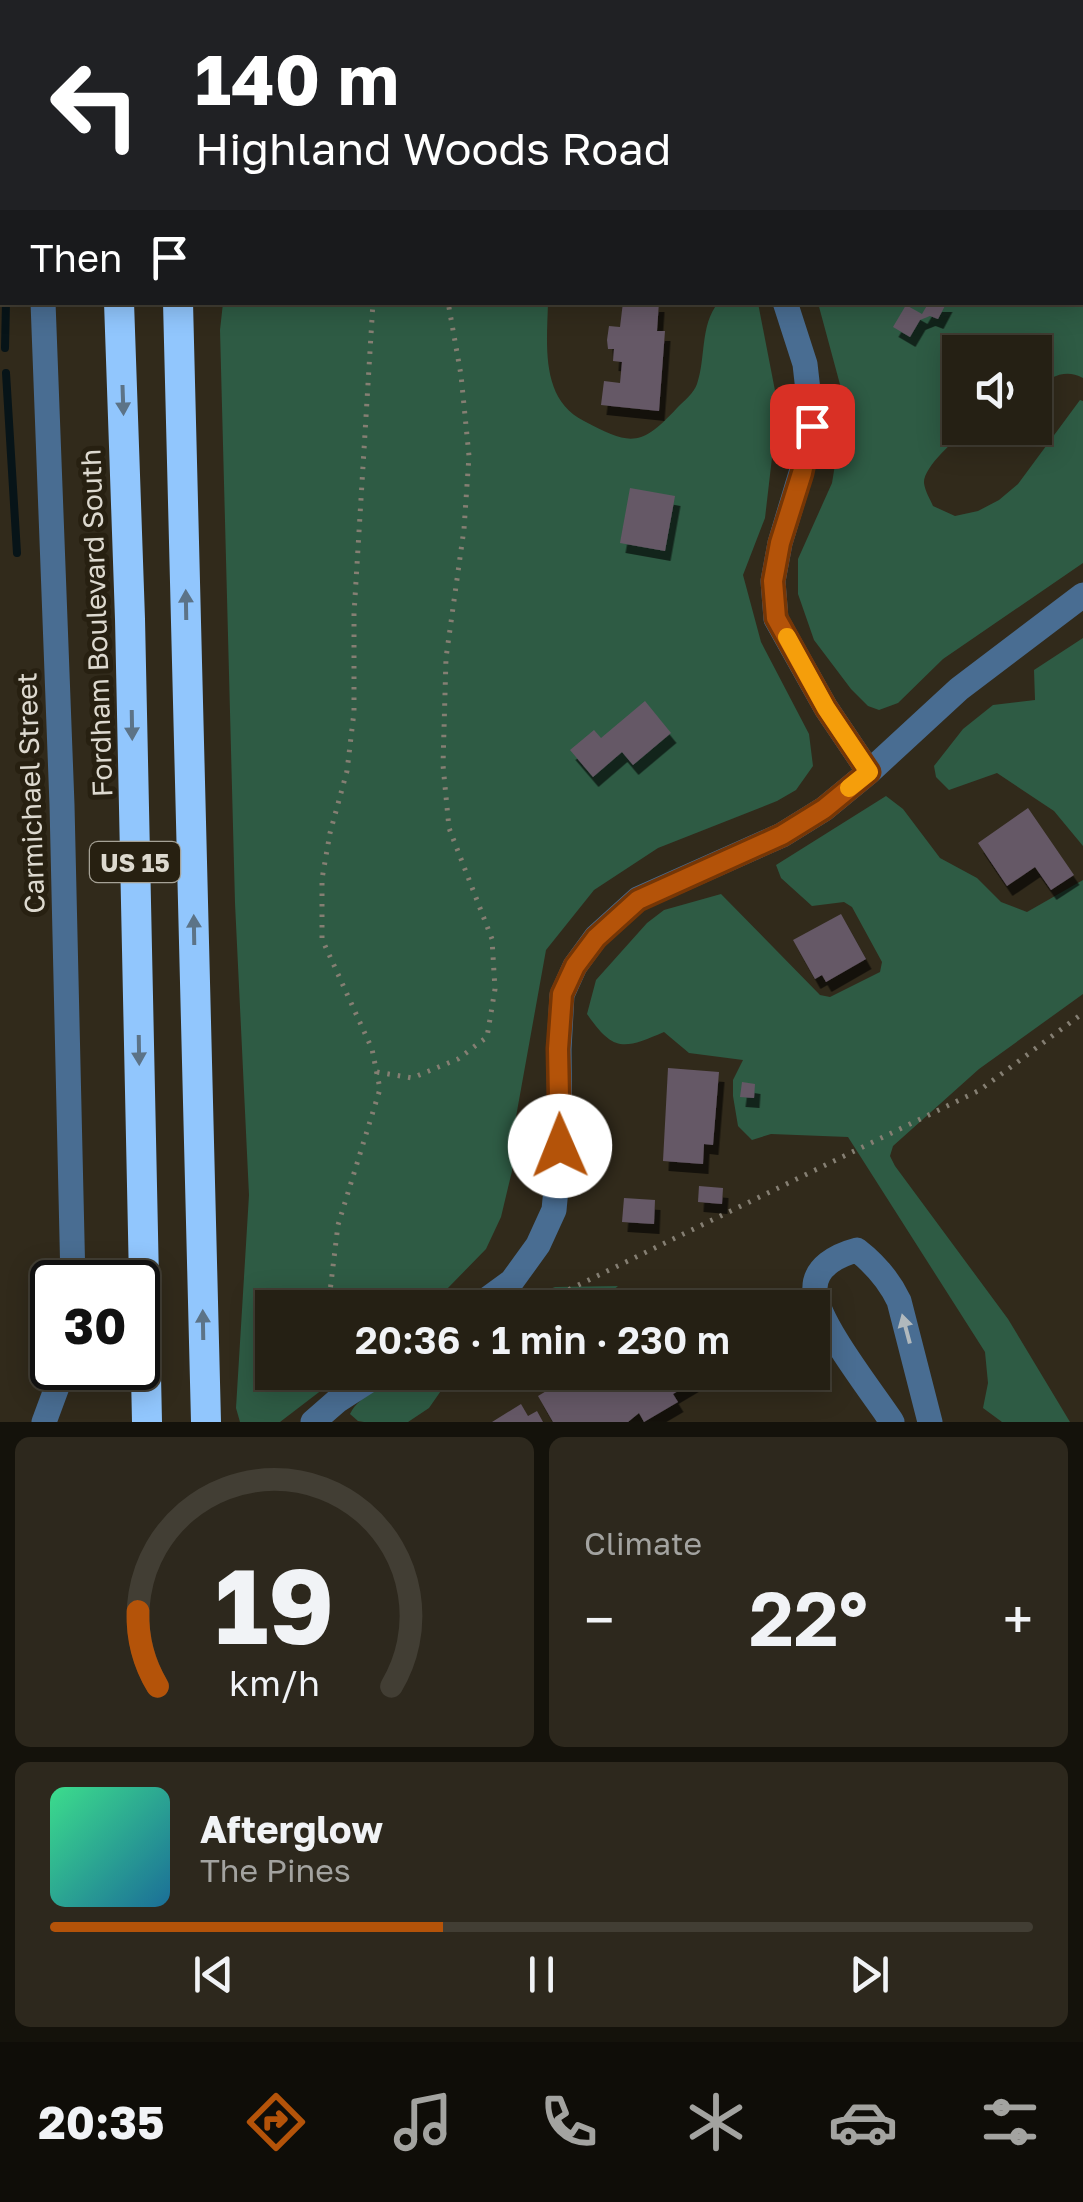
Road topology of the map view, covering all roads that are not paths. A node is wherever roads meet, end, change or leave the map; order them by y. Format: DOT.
graph roads {
  1 [pos="43,305"];
  2 [pos="119,305"];
  3 [pos="178,305"];
  4 [pos="786,305"];
  5 [pos="1083,596"];
  6 [pos="869,772"];
  7 [pos="72,1260"];
  8 [pos="499,1290"];
  9 [pos="56,1390"];
  10 [pos="354,1390"];
  11 [pos="44,1422"];
  12 [pos="147,1422"];
  13 [pos="206,1422"];
  14 [pos="314,1422"];
  15 [pos="892,1422"];
  16 [pos="930,1422"];
  1 -- 7 [label="street, Carmichael Street"];
  2 -- 12 [label="highway, Fordham Boulevard South / US 15, one-way"];
  13 -- 3 [label="highway, US 15, one-way"];
  4 -- 6 [label="street"];
  5 -- 6 [label="street"];
  6 -- 8 [label="street"];
  9 -- 11 [label="street"];
  10 -- 14 [label="street"];
  16 -- 15 [label="street, one-way"];
}
